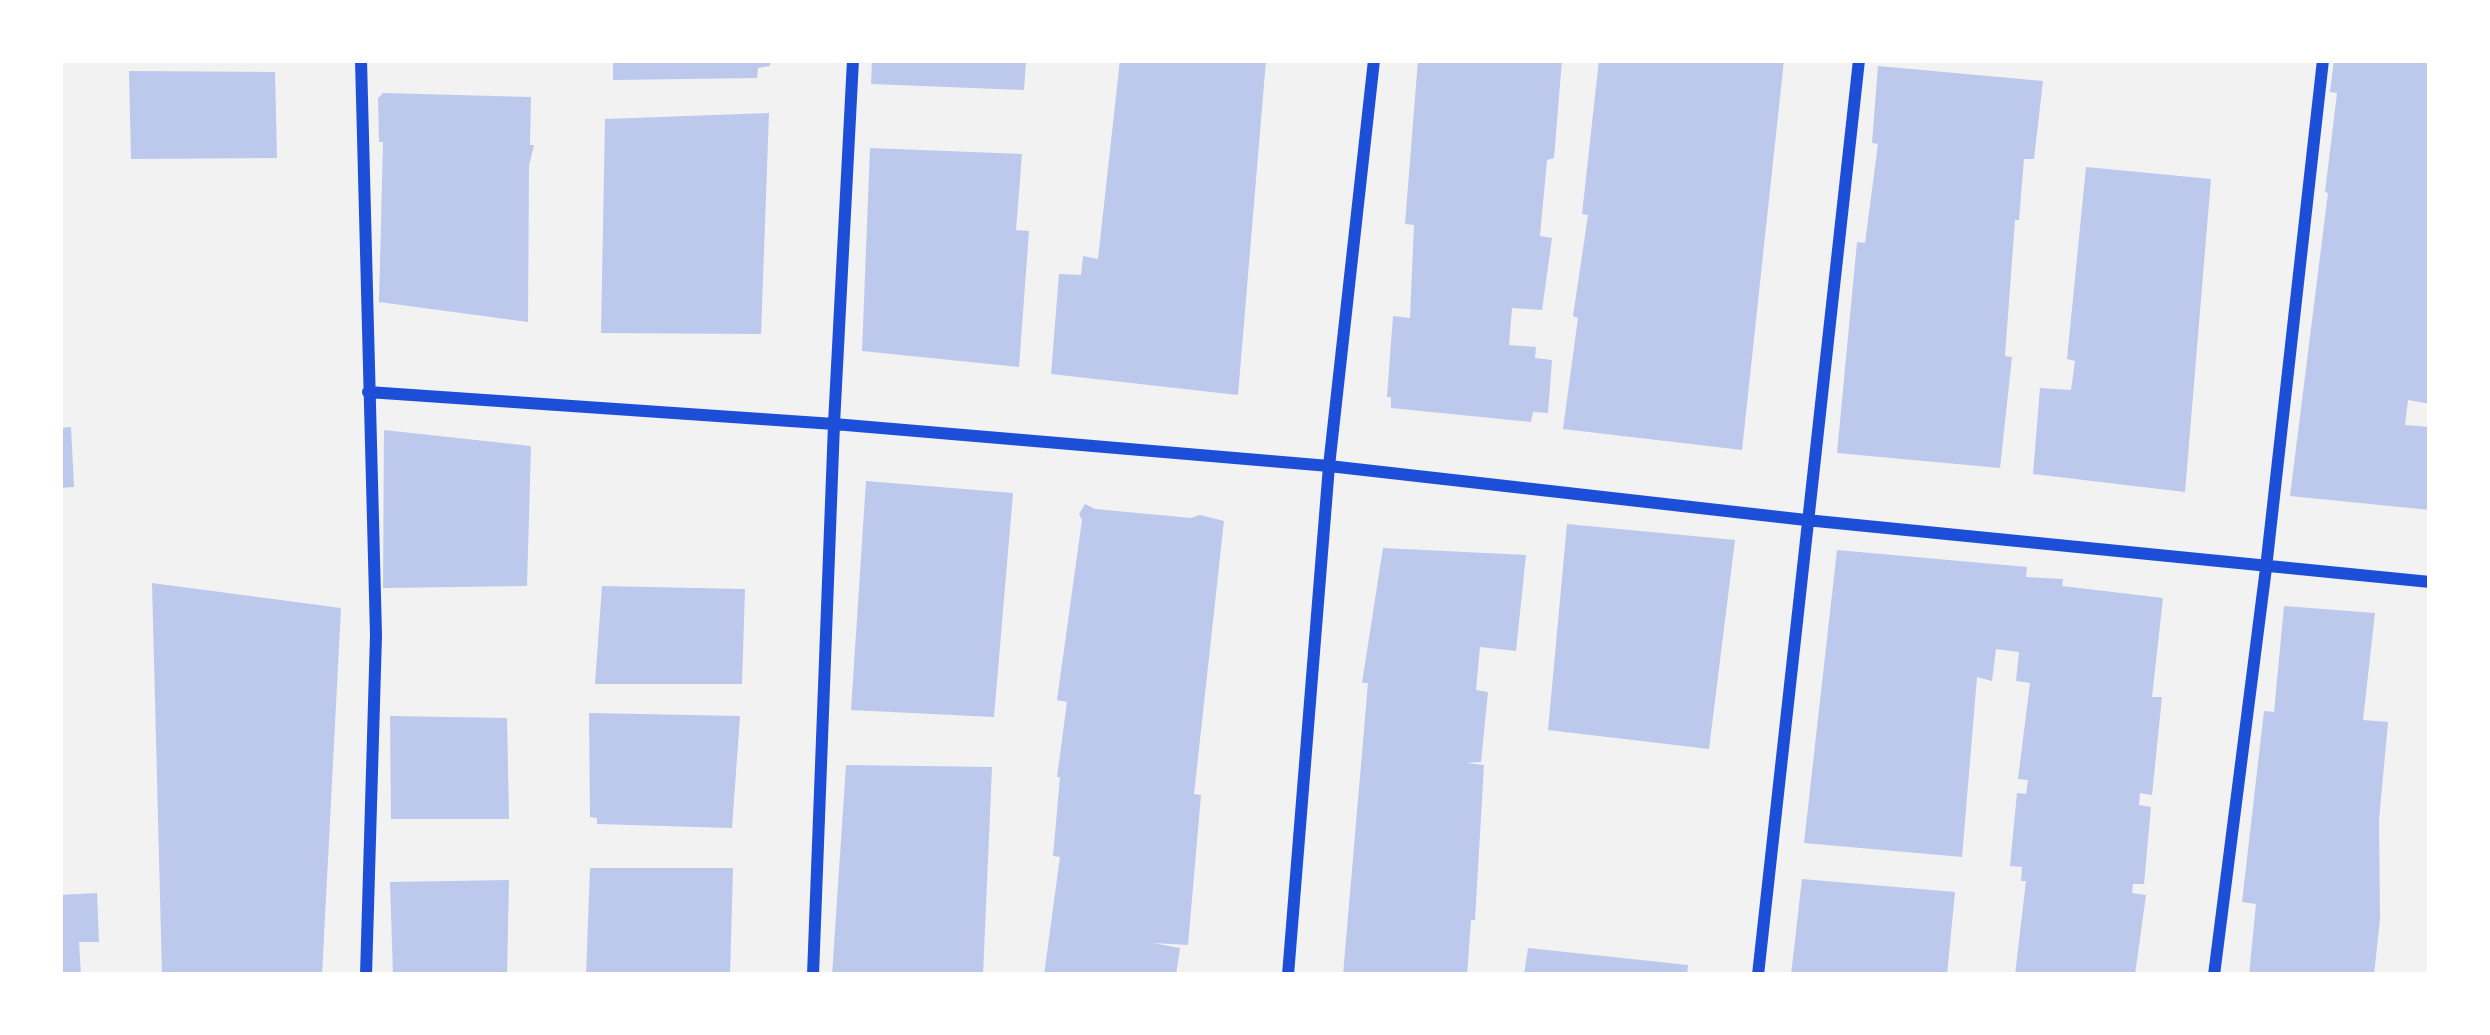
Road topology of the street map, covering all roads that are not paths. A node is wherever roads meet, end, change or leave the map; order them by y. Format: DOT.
graph roads {
  1 [pos="361,60"];
  2 [pos="853,60"];
  3 [pos="1374,60"];
  4 [pos="1859,60"];
  5 [pos="2323,60"];
  6 [pos="368,392"];
  7 [pos="834,424"];
  8 [pos="1330,466"];
  9 [pos="1806,520"];
  10 [pos="2266,568"];
  11 [pos="2430,582"];
  12 [pos="366,975"];
  13 [pos="813,975"];
  14 [pos="1288,975"];
  15 [pos="1758,975"];
  16 [pos="2214,975"];
  1 -- 6 [label="street"];
  2 -- 7 [label="street"];
  3 -- 8 [label="street"];
  4 -- 9 [label="street"];
  5 -- 10 [label="street"];
  6 -- 7 [label="street"];
  6 -- 12 [label="street"];
  7 -- 8 [label="street"];
  7 -- 13 [label="street"];
  8 -- 9 [label="street"];
  8 -- 14 [label="street"];
  9 -- 10 [label="street"];
  9 -- 15 [label="street"];
  10 -- 11 [label="street"];
  10 -- 16 [label="street"];
}
